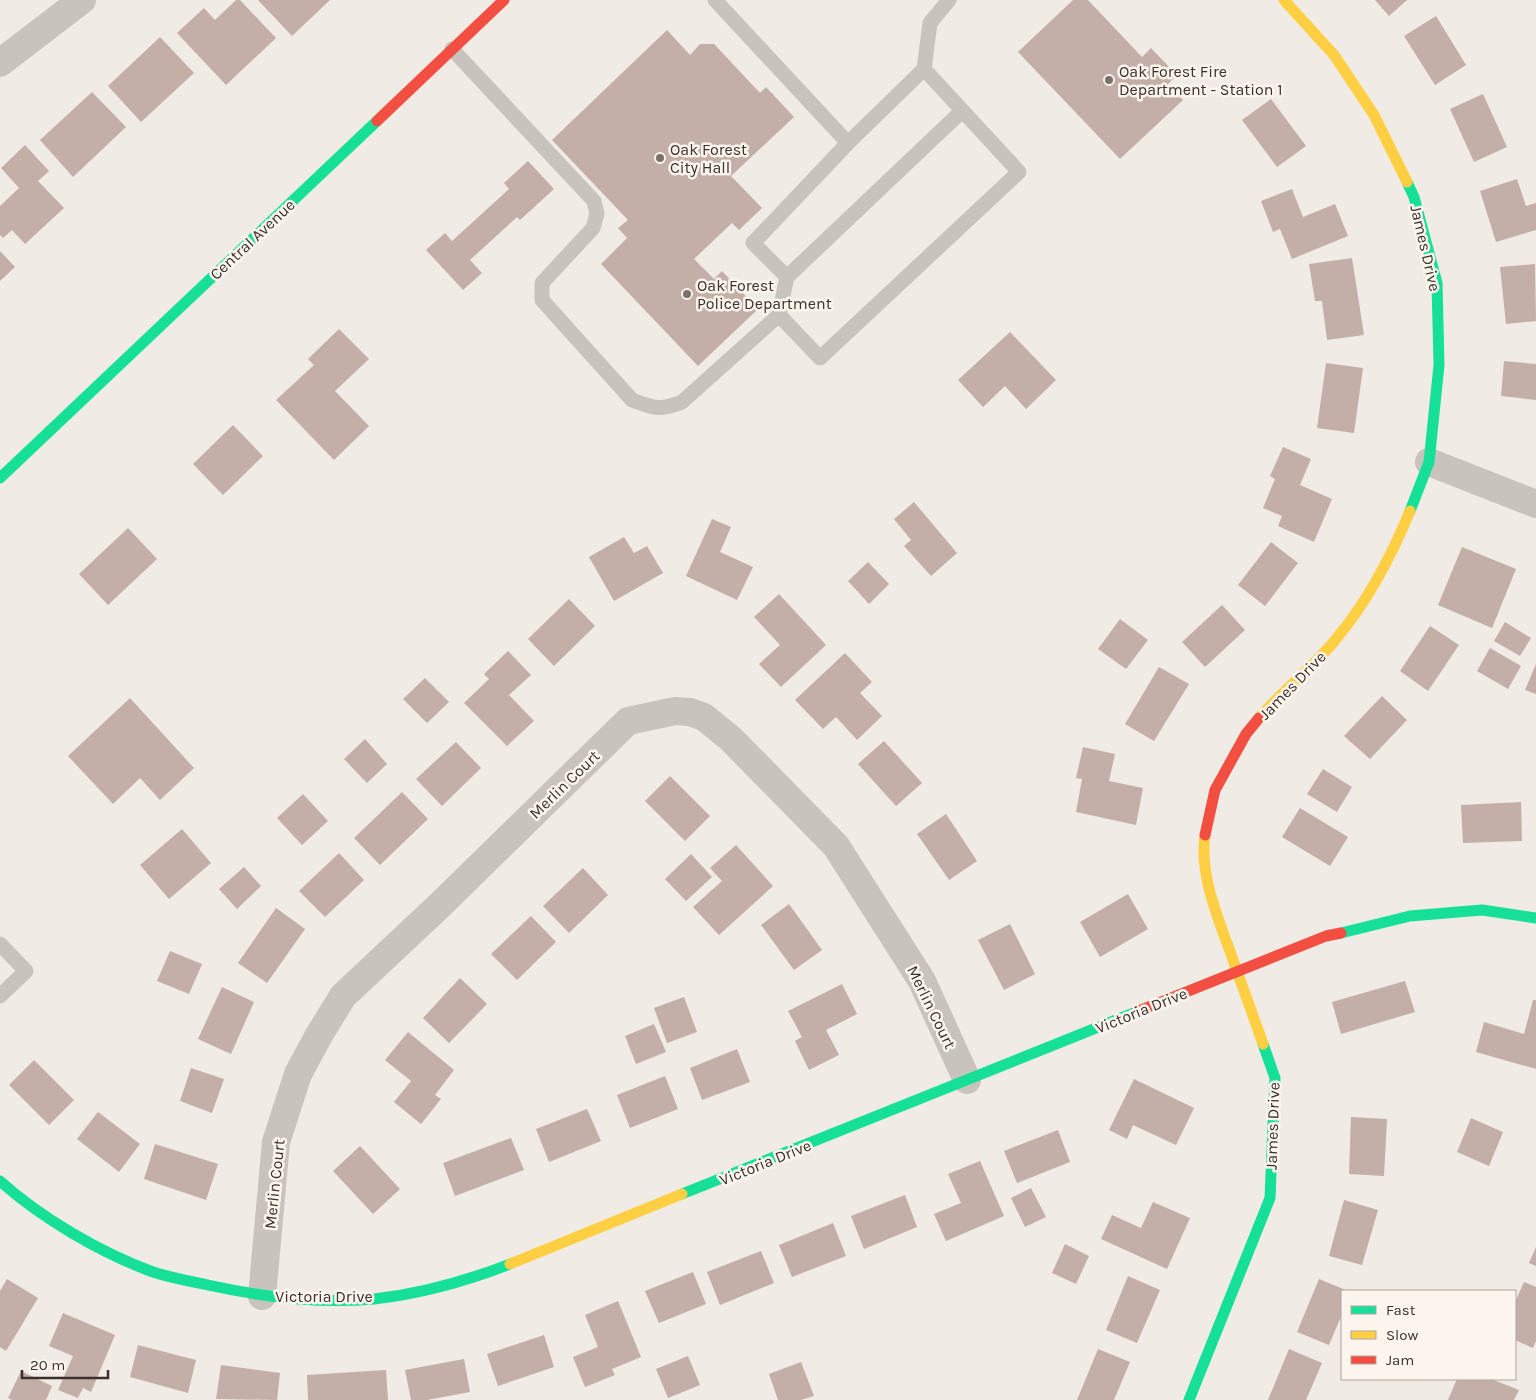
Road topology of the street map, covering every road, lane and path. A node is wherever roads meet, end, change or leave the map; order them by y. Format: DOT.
graph roads {
  1 [pos="82,0"];
  2 [pos="504,0"];
  3 [pos="715,0"];
  4 [pos="949,0"];
  5 [pos="1284,0"];
  6 [pos="452,49"];
  7 [pos="0,63"];
  8 [pos="924,70"];
  9 [pos="962,111"];
  10 [pos="848,144"];
  11 [pos="787,277"];
  12 [pos="778,315"];
  13 [pos="1429,462"];
  14 [pos="0,478"];
  15 [pos="1536,504"];
  16 [pos="1536,918"];
  17 [pos="0,944"];
  18 [pos="1238,971"];
  19 [pos="0,996"];
  20 [pos="967,1080"];
  21 [pos="0,1181"];
  22 [pos="262,1296"];
  23 [pos="1188,1400"];
  1 -- 7 [label="street"];
  2 -- 6 [label="street, Central Avenue"];
  3 -- 10 [label="lane"];
  4 -- 8 [label="lane"];
  5 -- 13 [label="street, James Drive"];
  6 -- 12 [label="lane"];
  6 -- 14 [label="street, Central Avenue"];
  8 -- 9 [label="lane"];
  8 -- 10 [label="lane"];
  9 -- 11 [label="lane"];
  9 -- 12 [label="lane"];
  10 -- 11 [label="lane"];
  11 -- 12 [label="lane"];
  13 -- 15 [label="street"];
  13 -- 18 [label="street, James Drive"];
  16 -- 18 [label="street, Victoria Drive"];
  17 -- 19 [label="lane"];
  18 -- 20 [label="street, Victoria Drive"];
  18 -- 23 [label="street, James Drive"];
  20 -- 22 [label="street, Victoria Drive"];
  20 -- 22 [label="street, Merlin Court"];
  21 -- 22 [label="street, Victoria Drive"];
}
